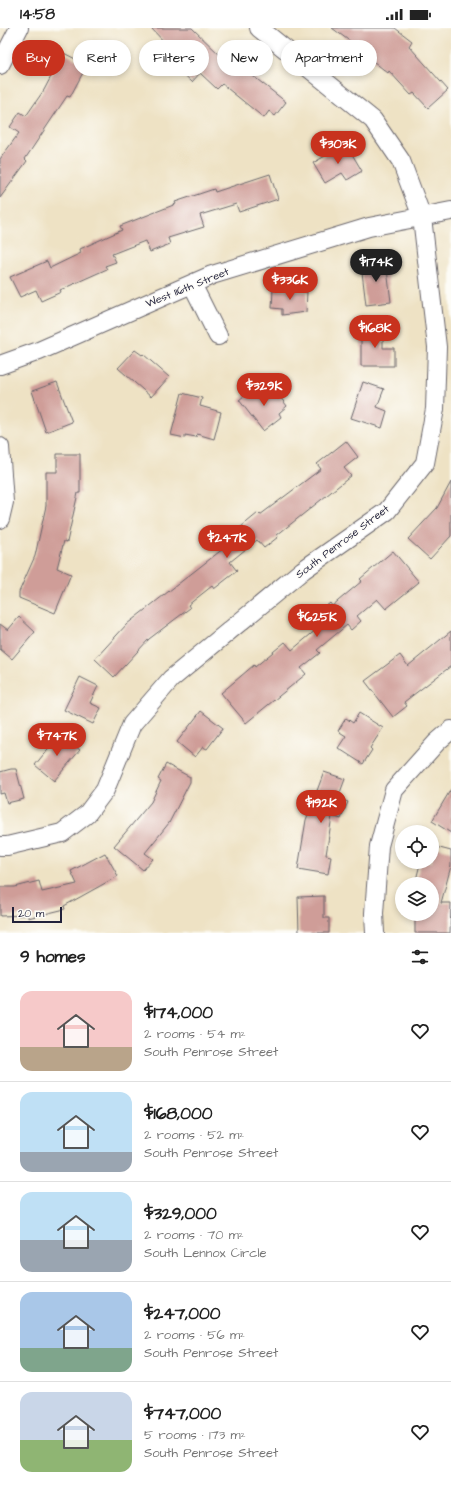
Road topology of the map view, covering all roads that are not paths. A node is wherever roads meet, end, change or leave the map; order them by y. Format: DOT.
graph roads {
  1 [pos="19,28"];
  2 [pos="258,28"];
  3 [pos="0,65"];
  4 [pos="451,211"];
  5 [pos="422,217"];
  6 [pos="192,284"];
  7 [pos="218,336"];
  8 [pos="0,365"];
  9 [pos="0,447"];
  10 [pos="0,519"];
  11 [pos="451,730"];
  12 [pos="0,846"];
  13 [pos="375,933"];
  1 -- 3 [label="street"];
  2 -- 5 [label="street, South Penrose Street"];
  4 -- 5 [label="street, West 116th Street"];
  5 -- 6 [label="street, West 116th Street"];
  5 -- 12 [label="street, South Penrose Street"];
  6 -- 7 [label="street"];
  6 -- 8 [label="street, West 116th Street"];
  9 -- 10 [label="street"];
  11 -- 13 [label="street"];
}
